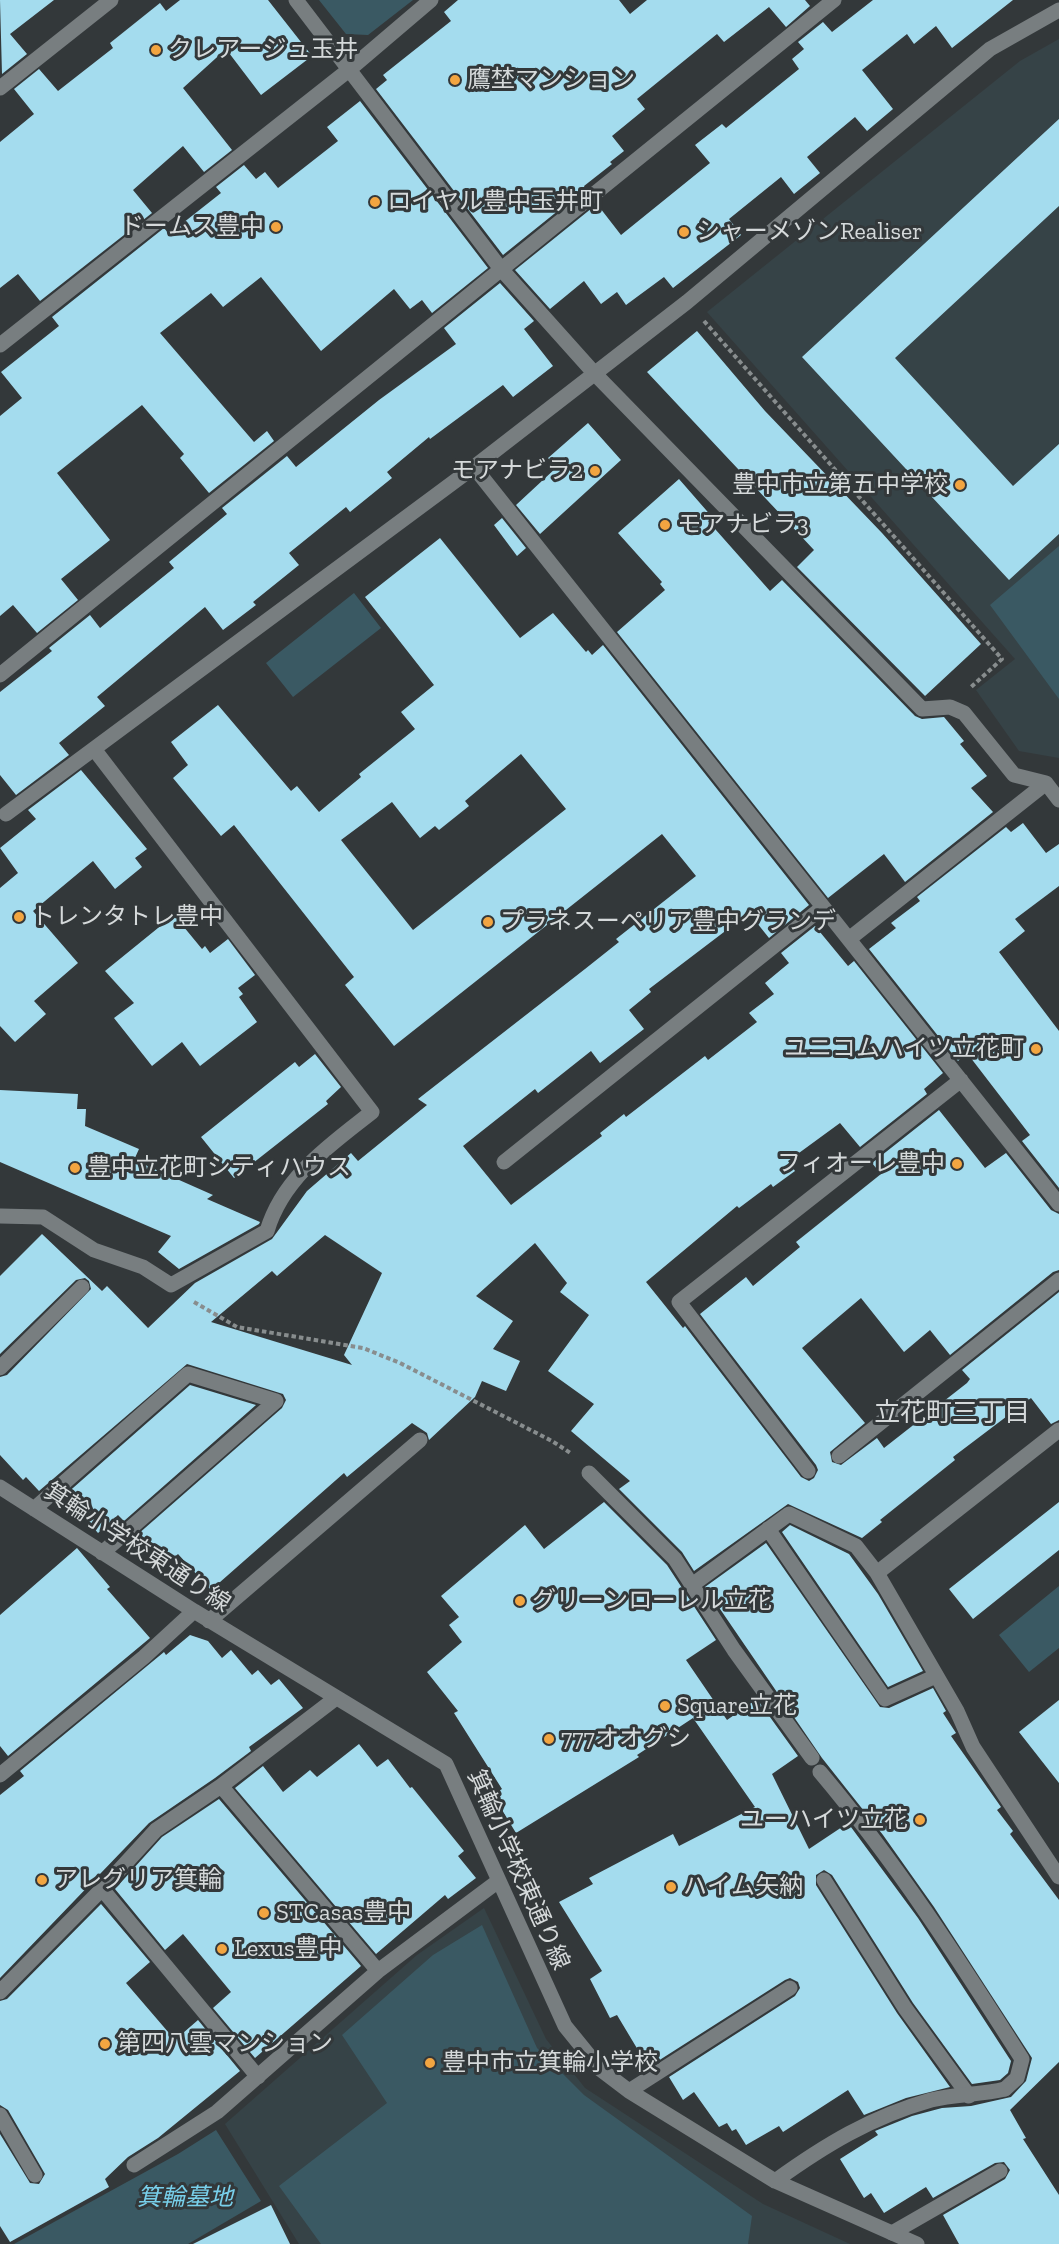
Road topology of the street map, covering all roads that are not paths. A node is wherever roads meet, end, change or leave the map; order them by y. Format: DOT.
graph roads {
  1 [pos="111,0"];
  2 [pos="296,0"];
  3 [pos="431,0"];
  4 [pos="834,0"];
  5 [pos="1059,10"];
  6 [pos="350,69"];
  7 [pos="0,87"];
  8 [pos="501,269"];
  9 [pos="0,345"];
  10 [pos="595,374"];
  11 [pos="474,467"];
  12 [pos="0,675"];
  13 [pos="94,748"];
  14 [pos="1046,783"];
  15 [pos="1059,800"];
  16 [pos="2,813"];
  17 [pos="823,907"];
  18 [pos="849,939"];
  19 [pos="961,1080"];
  20 [pos="504,1162"];
  21 [pos="1059,1204"];
  22 [pos="0,1216"];
  23 [pos="1059,1280"];
  24 [pos="82,1287"];
  25 [pos="0,1368"];
  26 [pos="1059,1430"];
  27 [pos="420,1440"];
  28 [pos="838,1456"];
  29 [pos="808,1470"];
  30 [pos="589,1473"];
  31 [pos="0,1487"];
  32 [pos="34,1509"];
  33 [pos="768,1529"];
  34 [pos="102,1552"];
  35 [pos="877,1573"];
  36 [pos="692,1586"];
  37 [pos="194,1611"];
  38 [pos="209,1621"];
  39 [pos="936,1676"];
  40 [pos="336,1698"];
  41 [pos="812,1758"];
  42 [pos="820,1772"];
  43 [pos="0,1775"];
  44 [pos="221,1786"];
  45 [pos="1059,1877"];
  46 [pos="824,1880"];
  47 [pos="497,1882"];
  48 [pos="102,1889"];
  49 [pos="378,1971"];
  50 [pos="790,1988"];
  51 [pos="0,1992"];
  52 [pos="258,2077"];
  53 [pos="629,2091"];
  54 [pos="969,2096"];
  55 [pos="0,2115"];
  56 [pos="134,2165"];
  57 [pos="1000,2171"];
  58 [pos="35,2175"];
  59 [pos="775,2181"];
  60 [pos="892,2233"];
  61 [pos="917,2244"];
  1 -- 7 [label="street"];
  2 -- 6 [label="street"];
  3 -- 6 [label="street"];
  4 -- 8 [label="street"];
  5 -- 10 [label="street"];
  6 -- 8 [label="street"];
  6 -- 9 [label="street"];
  8 -- 10 [label="street"];
  8 -- 12 [label="street"];
  10 -- 11 [label="street"];
  10 -- 14 [label="street"];
  11 -- 13 [label="street"];
  11 -- 17 [label="street"];
  13 -- 16 [label="street"];
  13 -- 22 [label="street"];
  14 -- 15 [label="street"];
  14 -- 18 [label="street"];
  17 -- 18 [label="street"];
  17 -- 20 [label="street"];
  18 -- 19 [label="street"];
  19 -- 21 [label="street"];
  19 -- 29 [label="street"];
  23 -- 28 [label="street"];
  24 -- 25 [label="street"];
  26 -- 35 [label="street"];
  27 -- 38 [label="street"];
  30 -- 36 [label="street"];
  31 -- 32 [label="street, 箕輪小学校東通り線"];
  32 -- 34 [label="street, 箕輪小学校東通り線"];
  32 -- 34 [label="street"];
  33 -- 35 [label="street"];
  33 -- 36 [label="street"];
  33 -- 39 [label="street"];
  34 -- 37 [label="street, 箕輪小学校東通り線"];
  35 -- 39 [label="street"];
  36 -- 41 [label="street"];
  37 -- 38 [label="street, 箕輪小学校東通り線"];
  37 -- 43 [label="street"];
  38 -- 40 [label="street, 箕輪小学校東通り線"];
  39 -- 45 [label="street"];
  40 -- 44 [label="street"];
  40 -- 47 [label="street, 箕輪小学校東通り線"];
  42 -- 54 [label="street"];
  44 -- 48 [label="street"];
  44 -- 49 [label="street"];
  46 -- 54 [label="street"];
  47 -- 49 [label="street"];
  47 -- 53 [label="street, 箕輪小学校東通り線"];
  48 -- 51 [label="street"];
  48 -- 52 [label="street"];
  49 -- 52 [label="street"];
  50 -- 53 [label="street"];
  52 -- 56 [label="street"];
  53 -- 59 [label="street, 箕輪小学校東通り線"];
  54 -- 59 [label="street"];
  55 -- 58 [label="street"];
  57 -- 60 [label="street"];
  59 -- 60 [label="street, 箕輪小学校東通り線"];
  60 -- 61 [label="street, 箕輪小学校東通り線"];
}
